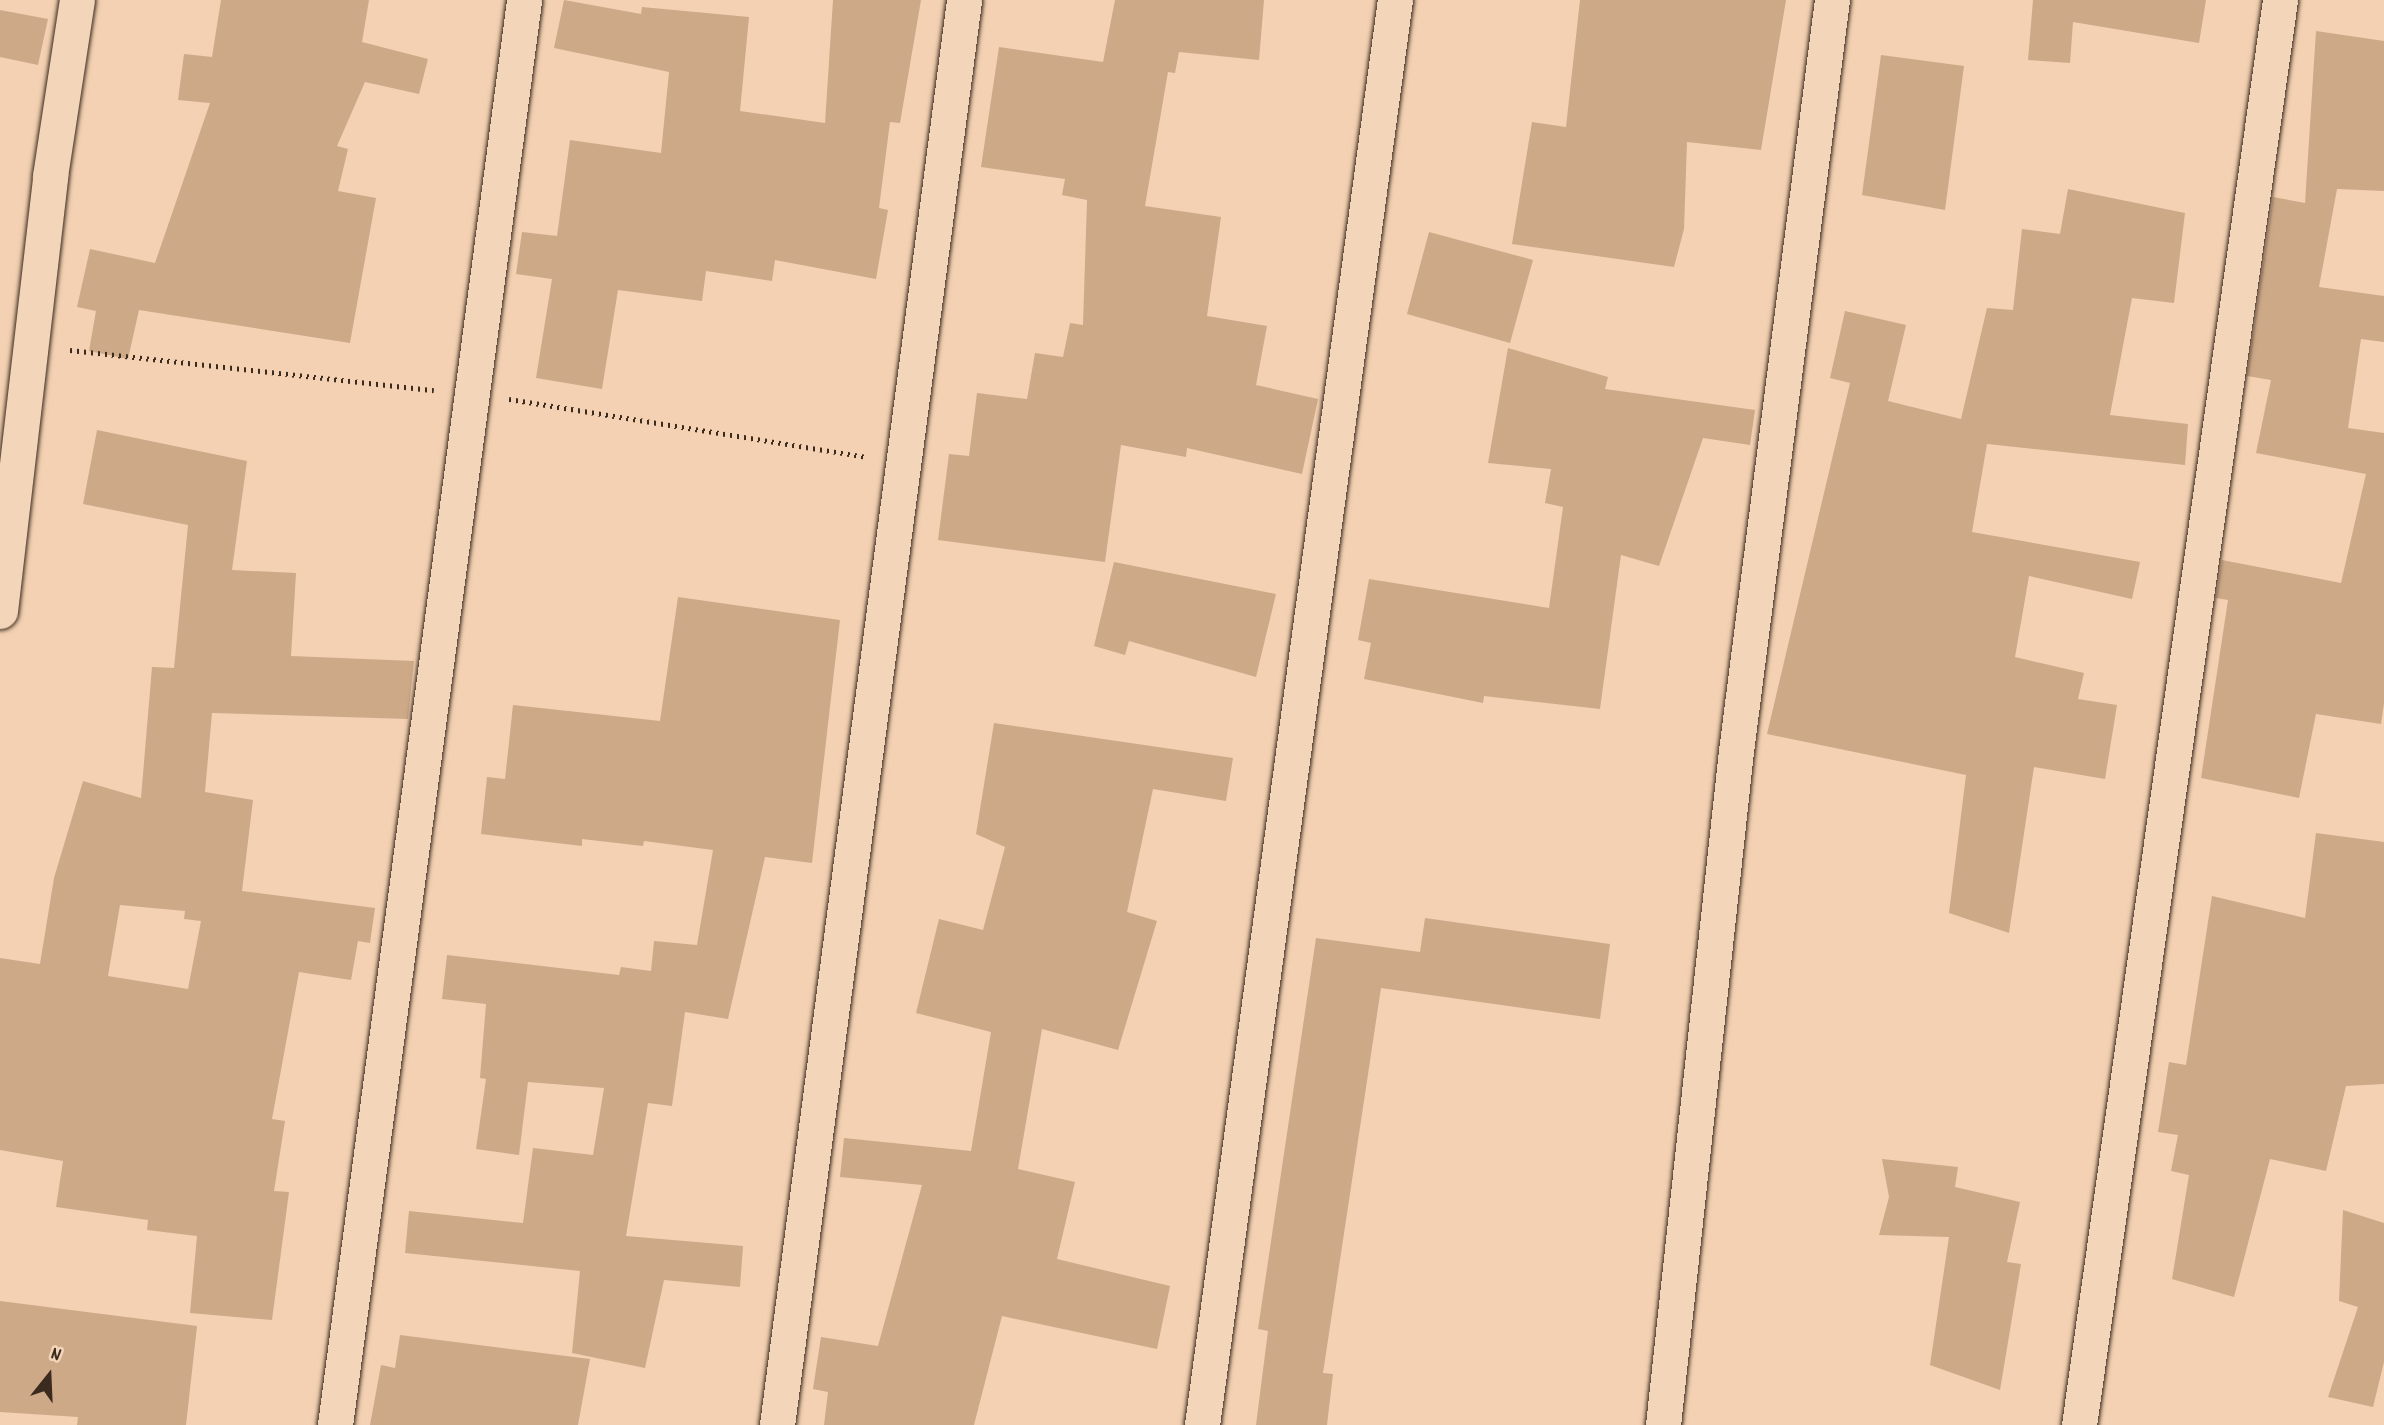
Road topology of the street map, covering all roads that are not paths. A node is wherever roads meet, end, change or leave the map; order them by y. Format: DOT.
graph roads {
  1 [pos="77,0"];
  2 [pos="524,0"];
  3 [pos="964,0"];
  4 [pos="1395,0"];
  5 [pos="1832,0"];
  6 [pos="2280,0"];
  7 [pos="0,611"];
  8 [pos="335,1425"];
  9 [pos="776,1425"];
  10 [pos="1202,1425"];
  11 [pos="1662,1425"];
  12 [pos="2079,1425"];
  1 -- 7 [label="street"];
  2 -- 8 [label="street"];
  3 -- 9 [label="street"];
  4 -- 10 [label="street"];
  5 -- 11 [label="street"];
  6 -- 12 [label="street"];
}
